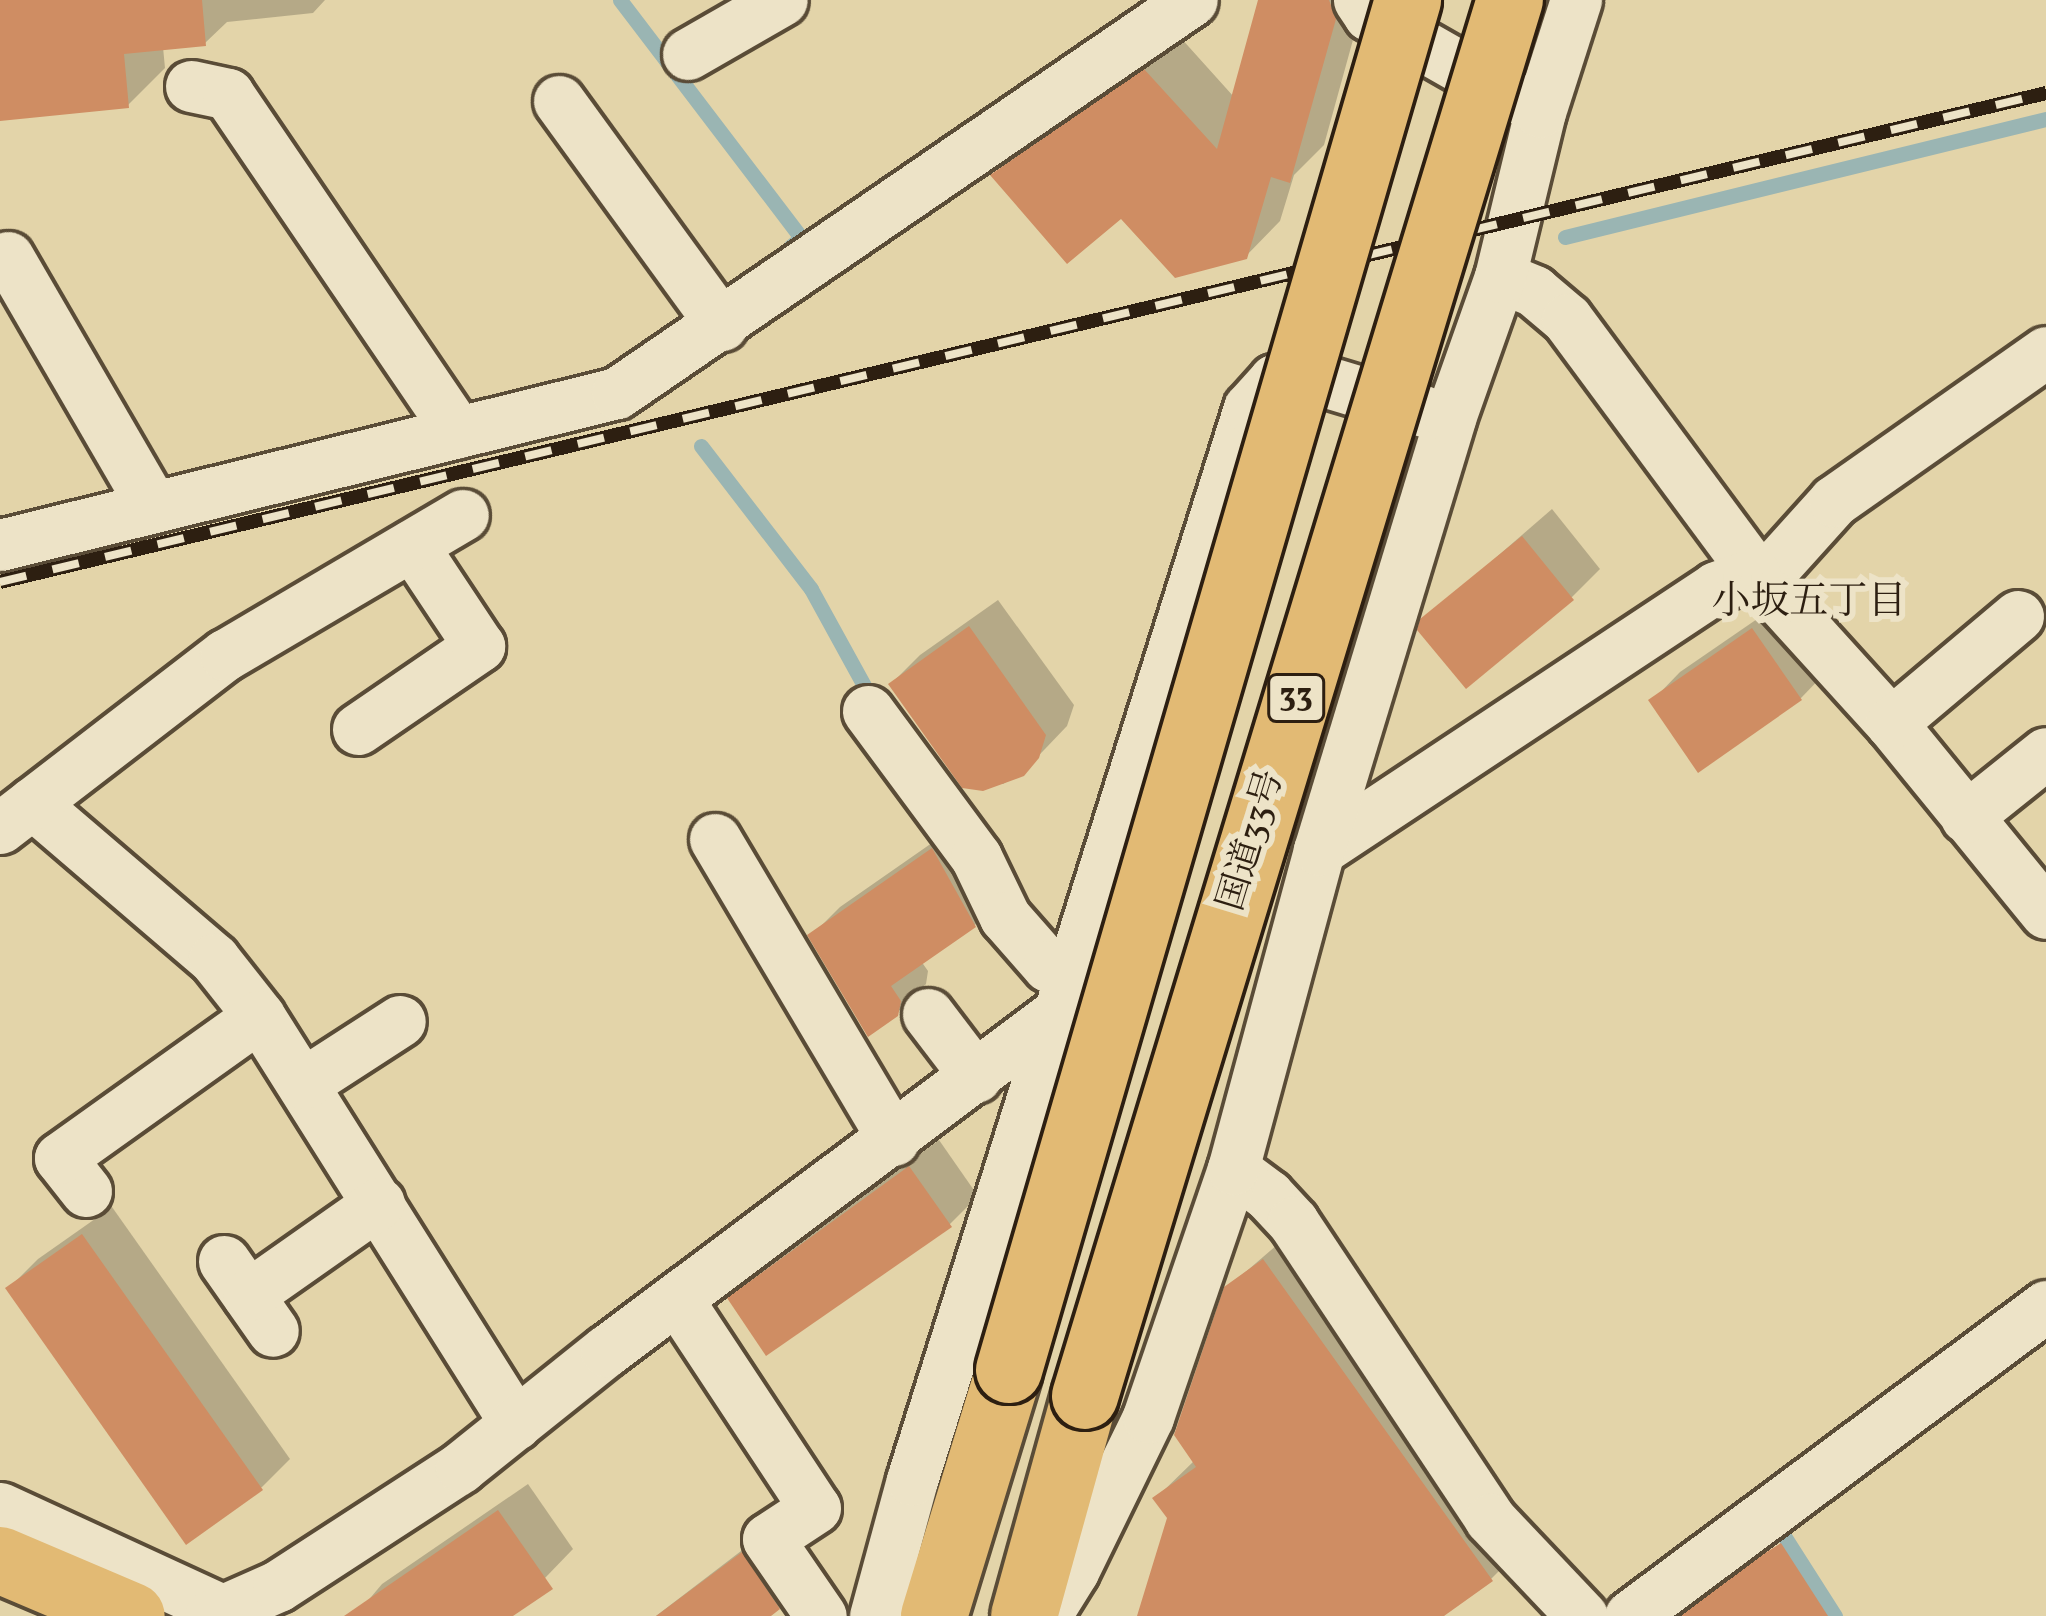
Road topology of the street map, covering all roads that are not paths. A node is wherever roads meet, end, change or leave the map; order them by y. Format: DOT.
graph roads {
  1 [pos="782,0"];
  2 [pos="1192,0"];
  3 [pos="1359,0"];
  4 [pos="1408,0"];
  5 [pos="1510,0"];
  6 [pos="1576,0"];
  7 [pos="688,54"];
  8 [pos="191,86"];
  9 [pos="1540,112"];
  10 [pos="559,125"];
  11 [pos="8,257"];
  12 [pos="1500,277"];
  13 [pos="722,325"];
  14 [pos="2040,367"];
  15 [pos="1450,418"];
  16 [pos="458,432"];
  17 [pos="153,507"];
  18 [pos="463,515"];
  19 [pos="0,545"];
  20 [pos="412,545"];
  21 [pos="1758,577"];
  22 [pos="2018,616"];
  23 [pos="868,711"];
  24 [pos="1891,723"];
  25 [pos="358,729"];
  26 [pos="2046,753"];
  27 [pos="16,815"];
  28 [pos="1966,817"];
  29 [pos="715,839"];
  30 [pos="1318,850"];
  31 [pos="2046,913"];
  32 [pos="1068,993"];
  33 [pos="928,1014"];
  34 [pos="260,1016"];
  35 [pos="400,1021"];
  36 [pos="976,1077"];
  37 [pos="304,1083"];
  38 [pos="894,1140"];
  39 [pos="1233,1168"];
  40 [pos="86,1191"];
  41 [pos="379,1203"];
  42 [pos="248,1296"];
  43 [pos="677,1299"];
  44 [pos="2046,1306"];
  45 [pos="516,1424"];
  46 [pos="0,1508"];
  47 [pos="0,1560"];
  48 [pos="1083,1594"];
  49 [pos="0,1604"];
  50 [pos="216,1614"];
  51 [pos="29,1616"];
  52 [pos="132,1616"];
  53 [pos="820,1616"];
  54 [pos="875,1616"];
  55 [pos="934,1616"];
  56 [pos="1024,1616"];
  57 [pos="1045,1616"];
  58 [pos="1582,1616"];
  59 [pos="1630,1616"];
  1 -- 7 [label="street"];
  2 -- 13 [label="street"];
  3 -- 9 [label="street"];
  4 -- 55 [label="highway, 33, bridge"];
  5 -- 56 [label="highway, 国道33号 / 33, bridge"];
  6 -- 9 [label="street"];
  8 -- 16 [label="street"];
  9 -- 12 [label="street"];
  10 -- 13 [label="street"];
  11 -- 17 [label="street"];
  12 -- 15 [label="street"];
  12 -- 21 [label="street"];
  13 -- 16 [label="street"];
  14 -- 21 [label="street"];
  15 -- 30 [label="street"];
  15 -- 32 [label="street"];
  16 -- 17 [label="street"];
  17 -- 19 [label="street"];
  18 -- 20 [label="street"];
  20 -- 25 [label="street"];
  20 -- 27 [label="street"];
  21 -- 24 [label="street"];
  21 -- 30 [label="street"];
  22 -- 24 [label="street"];
  23 -- 32 [label="street"];
  24 -- 28 [label="street"];
  26 -- 28 [label="street"];
  27 -- 34 [label="street"];
  28 -- 31 [label="street"];
  29 -- 38 [label="street"];
  30 -- 39 [label="street"];
  32 -- 36 [label="street"];
  32 -- 54 [label="street"];
  33 -- 36 [label="street"];
  34 -- 37 [label="street"];
  34 -- 40 [label="street"];
  35 -- 37 [label="street"];
  36 -- 38 [label="street"];
  37 -- 41 [label="street"];
  38 -- 43 [label="street"];
  39 -- 48 [label="street"];
  39 -- 58 [label="street"];
  41 -- 42 [label="street"];
  41 -- 45 [label="street"];
  43 -- 45 [label="street"];
  43 -- 53 [label="street"];
  44 -- 59 [label="street"];
  45 -- 50 [label="street"];
  46 -- 50 [label="street"];
  47 -- 52 [label="highway"];
  48 -- 57 [label="street"];
  49 -- 51 [label="highway"];
}
